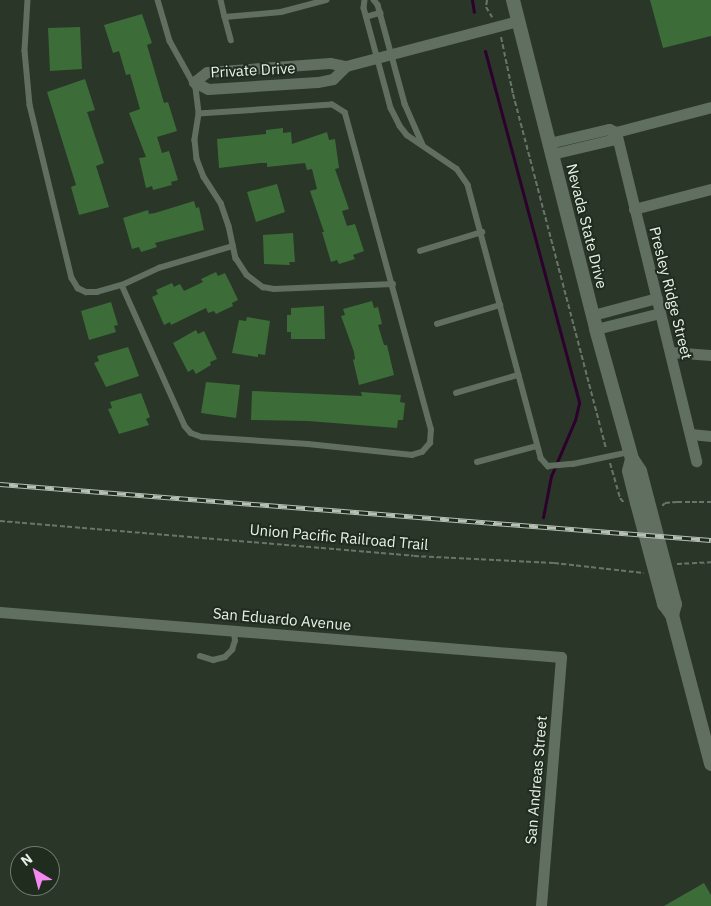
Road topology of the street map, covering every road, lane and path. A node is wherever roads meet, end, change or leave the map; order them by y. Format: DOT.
graph roads {
  1 [pos="28,0"];
  2 [pos="158,0"];
  3 [pos="221,0"];
  4 [pos="326,0"];
  5 [pos="365,0"];
  6 [pos="374,0"];
  7 [pos="487,0"];
  8 [pos="513,0"];
  9 [pos="319,1"];
  10 [pos="489,9"];
  11 [pos="380,13"];
  12 [pos="366,17"];
  13 [pos="225,18"];
  14 [pos="518,21"];
  15 [pos="231,40"];
  16 [pos="504,43"];
  17 [pos="391,54"];
  18 [pos="377,58"];
  19 [pos="346,66"];
  20 [pos="194,82"];
  21 [pos="711,107"];
  22 [pos="199,114"];
  23 [pos="616,132"];
  24 [pos="424,146"];
  25 [pos="550,149"];
  26 [pos="711,191"];
  27 [pos="634,209"];
  28 [pos="482,232"];
  29 [pos="232,246"];
  30 [pos="420,251"];
  31 [pos="393,284"];
  32 [pos="122,285"];
  33 [pos="657,298"];
  34 [pos="639,303"];
  35 [pos="500,305"];
  36 [pos="660,313"];
  37 [pos="643,317"];
  38 [pos="595,322"];
  39 [pos="437,324"];
  40 [pos="670,352"];
  41 [pos="711,355"];
  42 [pos="518,375"];
  43 [pos="456,393"];
  44 [pos="691,434"];
  45 [pos="711,436"];
  46 [pos="537,446"];
  47 [pos="631,455"];
  48 [pos="609,457"];
  49 [pos="696,461"];
  50 [pos="476,462"];
  51 [pos="620,498"];
  52 [pos="711,502"];
  53 [pos="661,509"];
  54 [pos="0,521"];
  55 [pos="711,562"];
  56 [pos="660,569"];
  57 [pos="0,612"];
  58 [pos="234,630"];
  59 [pos="200,656"];
  60 [pos="561,657"];
  61 [pos="711,764"];
  62 [pos="541,906"];
  1 -- 32 [label="lane"];
  2 -- 20 [label="lane"];
  3 -- 13 [label="lane"];
  4 -- 9 [label="lane"];
  5 -- 12 [label="lane"];
  6 -- 11 [label="lane"];
  7 -- 10 [label="path"];
  8 -- 14 [label="street, Nevada State Drive"];
  9 -- 13 [label="lane"];
  11 -- 12 [label="lane"];
  11 -- 17 [label="lane"];
  12 -- 18 [label="lane"];
  13 -- 15 [label="lane"];
  14 -- 17 [label="street, Private Drive"];
  14 -- 25 [label="street, Nevada State Drive"];
  16 -- 48 [label="path"];
  17 -- 18 [label="street, Private Drive"];
  17 -- 24 [label="lane"];
  18 -- 19 [label="street, Private Drive"];
  18 -- 24 [label="lane"];
  19 -- 20 [label="street, Private Drive"];
  19 -- 20 [label="street, Private Drive"];
  20 -- 22 [label="lane"];
  21 -- 23 [label="street"];
  22 -- 29 [label="lane"];
  22 -- 31 [label="lane"];
  23 -- 25 [label="street"];
  23 -- 27 [label="street, Presley Ridge Street"];
  24 -- 28 [label="lane"];
  25 -- 38 [label="street, Nevada State Drive"];
  26 -- 27 [label="street"];
  27 -- 33 [label="street, Presley Ridge Street"];
  28 -- 30 [label="lane"];
  28 -- 35 [label="lane"];
  29 -- 31 [label="lane"];
  29 -- 32 [label="lane"];
  31 -- 32 [label="lane"];
  33 -- 34 [label="street"];
  33 -- 36 [label="street, Presley Ridge Street"];
  34 -- 37 [label="lane"];
  34 -- 38 [label="street"];
  35 -- 39 [label="lane"];
  35 -- 42 [label="lane"];
  36 -- 37 [label="street"];
  36 -- 40 [label="street, Presley Ridge Street"];
  37 -- 38 [label="street"];
  38 -- 47 [label="street, Nevada State Drive"];
  40 -- 41 [label="street"];
  40 -- 44 [label="street, Presley Ridge Street"];
  42 -- 43 [label="lane"];
  42 -- 46 [label="lane"];
  44 -- 45 [label="street"];
  44 -- 49 [label="street, Presley Ridge Street"];
  46 -- 48 [label="lane"];
  46 -- 50 [label="lane"];
  47 -- 48 [label="lane"];
  47 -- 56 [label="street, Nevada State Drive"];
  48 -- 51 [label="path"];
  52 -- 53 [label="path"];
  54 -- 56 [label="path, Union Pacific Railroad Trail"];
  55 -- 56 [label="path, Union Pacific Railroad Trail"];
  56 -- 61 [label="street, Nevada State Drive"];
  57 -- 58 [label="street, San Eduardo Avenue"];
  58 -- 59 [label="lane"];
  58 -- 60 [label="street, San Eduardo Avenue"];
  60 -- 62 [label="street, San Andreas Street"];
}
